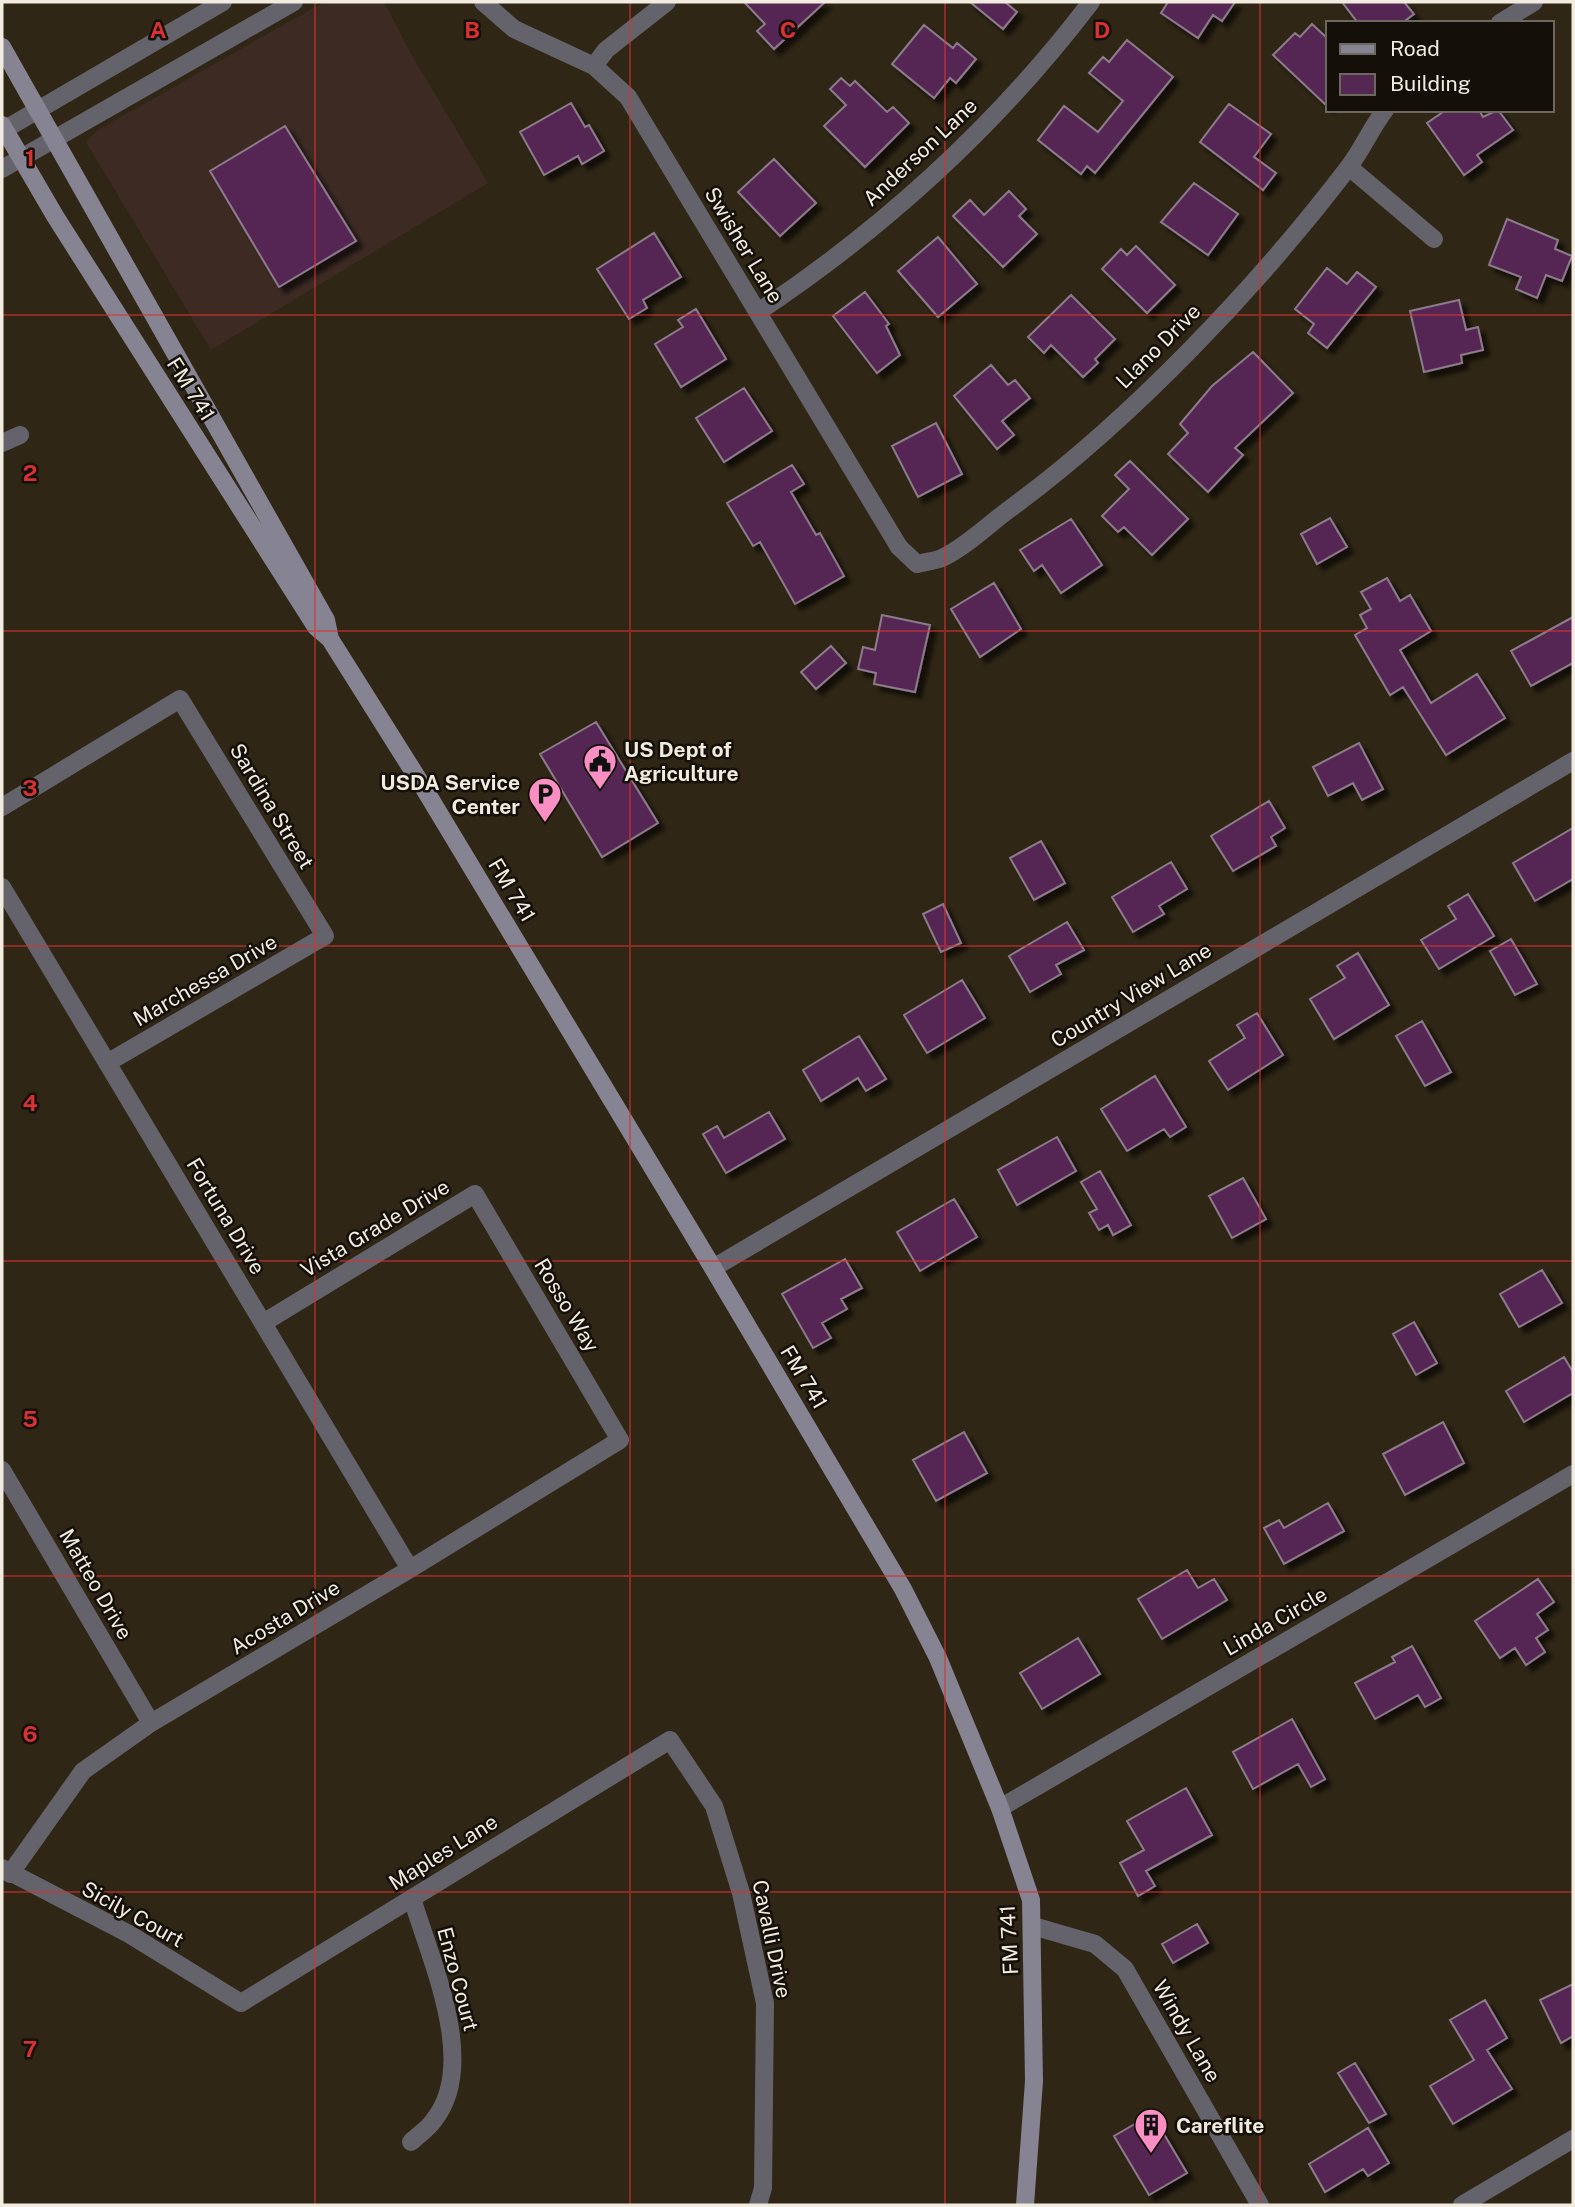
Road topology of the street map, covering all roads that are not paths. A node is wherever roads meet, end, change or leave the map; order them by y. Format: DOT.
graph roads {
  1 [pos="223,2"];
  2 [pos="294,2"];
  3 [pos="483,2"];
  4 [pos="667,2"];
  5 [pos="1091,2"];
  6 [pos="1534,2"];
  7 [pos="1503,21"];
  8 [pos="2,47"];
  9 [pos="594,66"];
  10 [pos="38,111"];
  11 [pos="1384,112"];
  12 [pos="3,129"];
  13 [pos="54,139"];
  14 [pos="21,158"];
  15 [pos="1349,167"];
  16 [pos="2,169"];
  17 [pos="1434,239"];
  18 [pos="758,312"];
  19 [pos="20,435"];
  20 [pos="2,443"];
  21 [pos="917,564"];
  22 [pos="330,639"];
  23 [pos="1573,761"];
  24 [pos="2,807"];
  25 [pos="2,887"];
  26 [pos="325,936"];
  27 [pos="107,1063"];
  28 [pos="475,1194"];
  29 [pos="713,1268"];
  30 [pos="263,1323"];
  31 [pos="620,1440"];
  32 [pos="2,1470"];
  33 [pos="1573,1474"];
  34 [pos="410,1569"];
  35 [pos="151,1723"];
  36 [pos="670,1740"];
  37 [pos="1000,1808"];
  38 [pos="6,1871"];
  39 [pos="412,1898"];
  40 [pos="1033,1926"];
  41 [pos="241,2003"];
  42 [pos="1573,2139"];
  43 [pos="411,2142"];
  44 [pos="758,2205"];
  45 [pos="1025,2205"];
  46 [pos="1260,2205"];
  47 [pos="1462,2205"];
  1 -- 10 [label="street"];
  2 -- 13 [label="street"];
  3 -- 9 [label="street, Swisher Lane"];
  4 -- 9 [label="street"];
  5 -- 18 [label="street, Anderson Lane"];
  6 -- 7 [label="street"];
  8 -- 10 [label="main road, FM 741"];
  9 -- 18 [label="street, Swisher Lane"];
  10 -- 12 [label="street"];
  10 -- 13 [label="main road, FM 741"];
  11 -- 15 [label="street, Llano Drive"];
  12 -- 14 [label="main road, FM 741"];
  13 -- 14 [label="street"];
  13 -- 22 [label="main road, FM 741 / FM 741"];
  14 -- 16 [label="street"];
  14 -- 22 [label="main road, FM 741 / FM 741"];
  15 -- 17 [label="street"];
  15 -- 21 [label="street, Llano Drive"];
  18 -- 21 [label="street, Swisher Lane"];
  19 -- 20 [label="street"];
  22 -- 29 [label="main road, FM 741 / FM 741"];
  23 -- 29 [label="street, Country View Lane"];
  24 -- 26 [label="street, Sardina Street"];
  25 -- 27 [label="street, Fortuna Drive"];
  26 -- 27 [label="street, Marchessa Drive"];
  27 -- 30 [label="street, Fortuna Drive"];
  28 -- 30 [label="street, Vista Grade Drive"];
  28 -- 31 [label="street, Rosso Way"];
  29 -- 37 [label="main road, FM 741 / FM 741"];
  30 -- 34 [label="street, Fortuna Drive"];
  31 -- 34 [label="street, Acosta Drive"];
  32 -- 35 [label="street, Matteo Drive"];
  33 -- 37 [label="street, Linda Circle"];
  34 -- 35 [label="street, Acosta Drive"];
  35 -- 38 [label="street, Acosta Drive"];
  36 -- 39 [label="street, Maples Lane"];
  36 -- 44 [label="street, Cavalli Drive"];
  37 -- 40 [label="main road, FM 741 / FM 741"];
  38 -- 41 [label="street, Sicily Court"];
  39 -- 41 [label="street, Maples Lane"];
  39 -- 43 [label="street, Enzo Court"];
  40 -- 45 [label="main road, FM 741 / FM 741"];
  40 -- 46 [label="street, Windy Lane"];
  42 -- 47 [label="street"];
}
